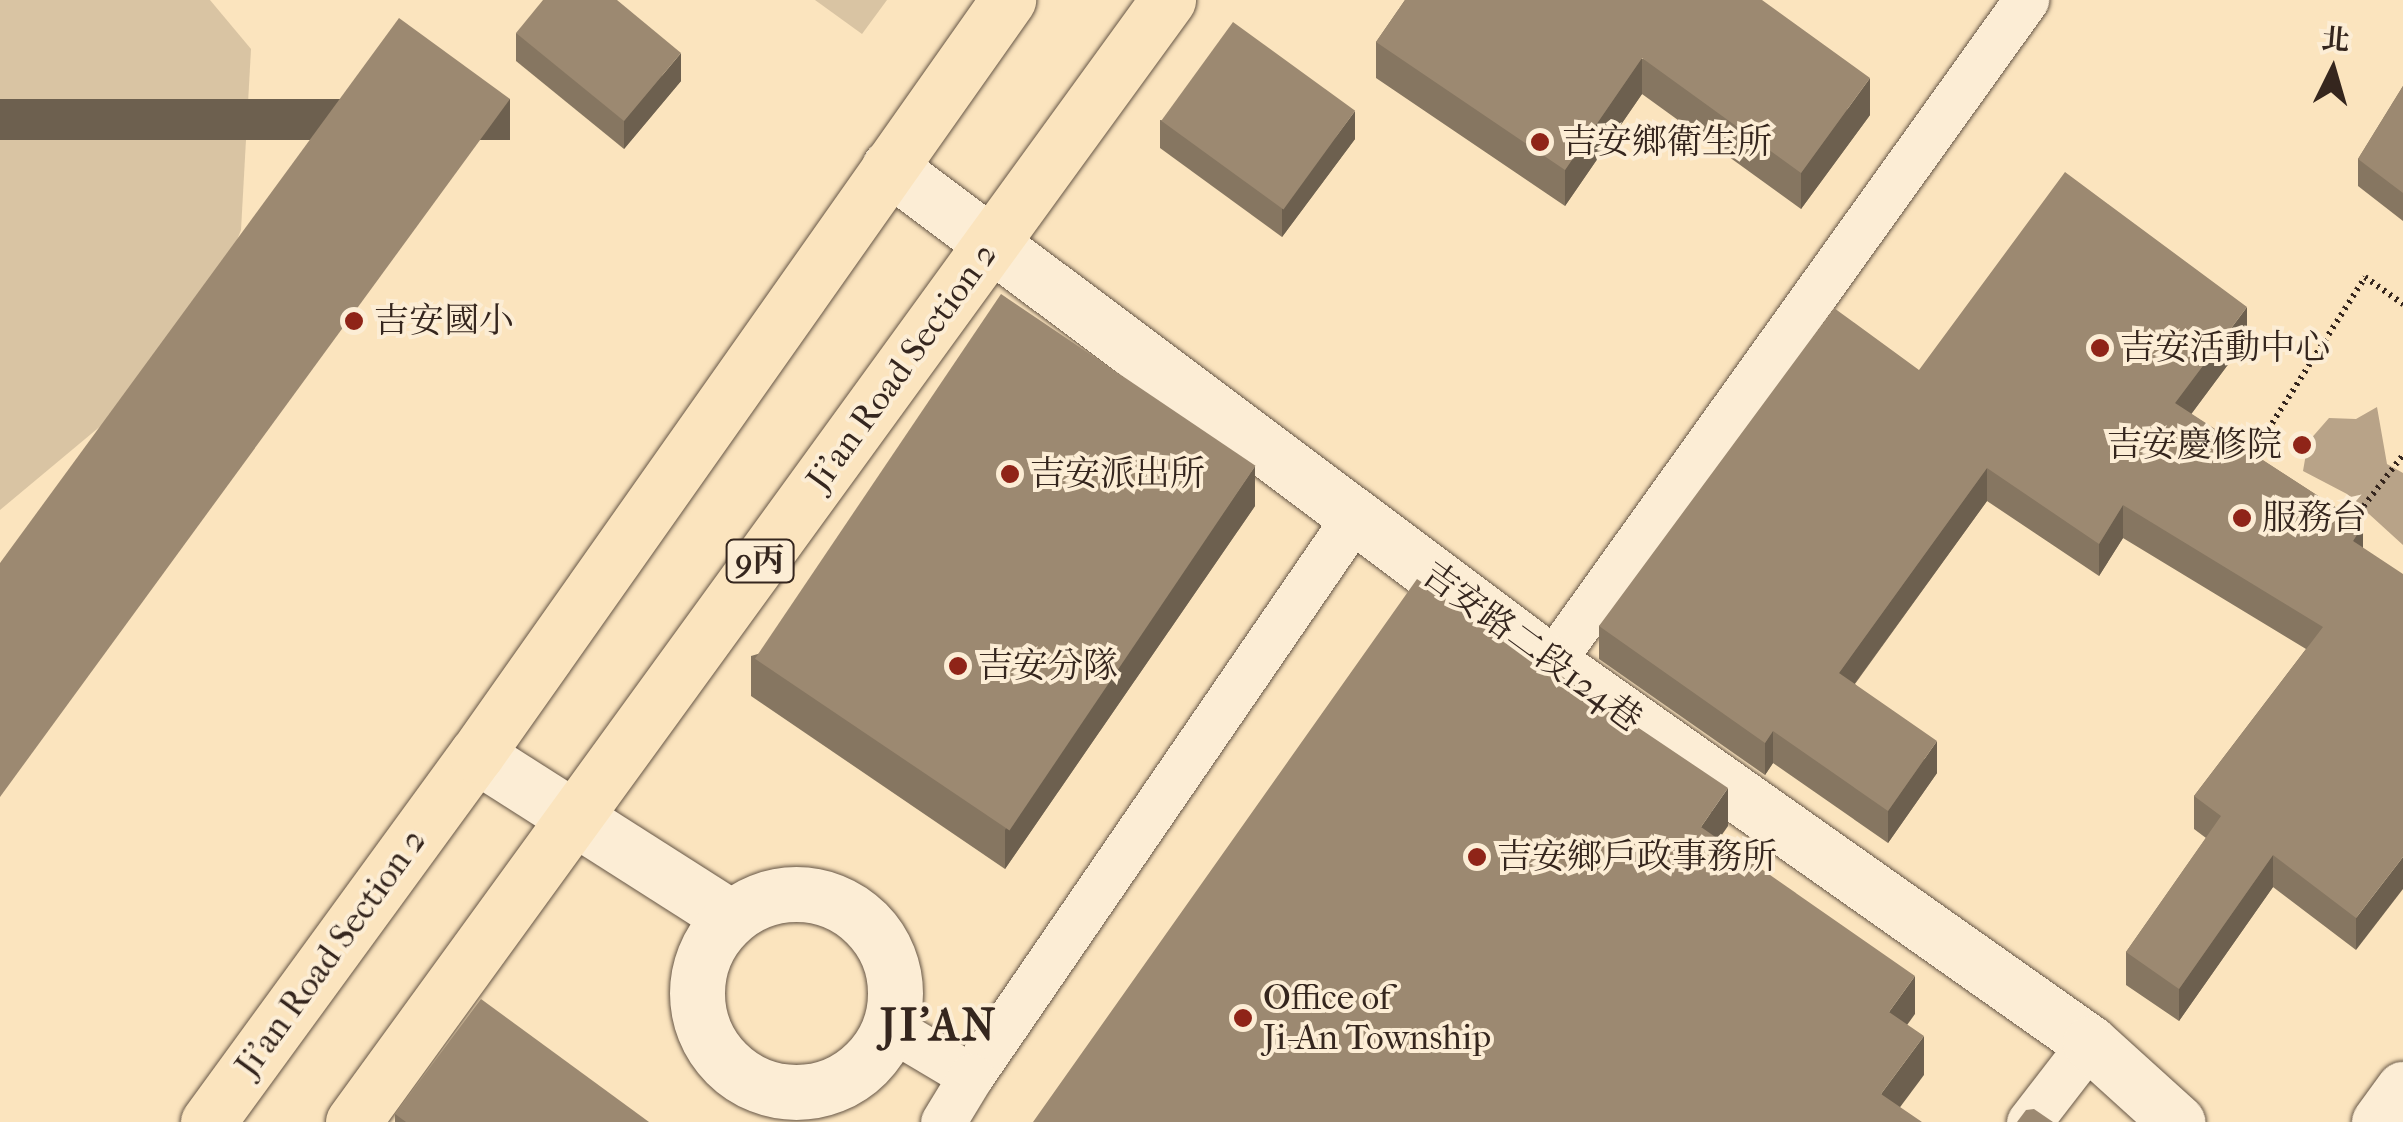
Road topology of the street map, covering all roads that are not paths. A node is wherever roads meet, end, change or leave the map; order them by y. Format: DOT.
graph roads {
  1 [pos="1008,0"];
  2 [pos="1168,0"];
  3 [pos="2026,0"];
  4 [pos="889,167"];
  5 [pos="993,242"];
  6 [pos="1355,516"];
  7 [pos="1551,663"];
  8 [pos="476,755"];
  9 [pos="572,820"];
  10 [pos="730,917"];
  11 [pos="890,1028"];
  12 [pos="2090,1042"];
  13 [pos="972,1076"];
  14 [pos="2403,1089"];
  15 [pos="208,1122"];
  16 [pos="353,1122"];
  17 [pos="942,1122"];
  18 [pos="2029,1122"];
  19 [pos="2178,1122"];
  20 [pos="2379,1122"];
  1 -- 4 [label="main road, Ji’an Road Section 2"];
  2 -- 5 [label="main road, Ji’an Road Section 2 / 9丙"];
  3 -- 7 [label="lane"];
  4 -- 5 [label="street, 吉安路二段124巷"];
  4 -- 8 [label="main road, Ji’an Road Section 2"];
  5 -- 6 [label="street, 吉安路二段124巷"];
  5 -- 9 [label="main road, Ji’an Road Section 2 / 9丙"];
  6 -- 7 [label="street, 吉安路二段124巷"];
  6 -- 13 [label="lane"];
  7 -- 12 [label="street, 吉安路二段124巷"];
  8 -- 9 [label="street"];
  8 -- 15 [label="main road, Ji’an Road Section 2"];
  9 -- 10 [label="street"];
  9 -- 16 [label="main road, Ji’an Road Section 2 / 9丙"];
  10 -- 11 [label="street"];
  10 -- 11 [label="street"];
  11 -- 13 [label="lane"];
  12 -- 18 [label="lane"];
  12 -- 19 [label="street, 吉安路二段124巷"];
  13 -- 17 [label="lane"];
  14 -- 20 [label="street"];
}
